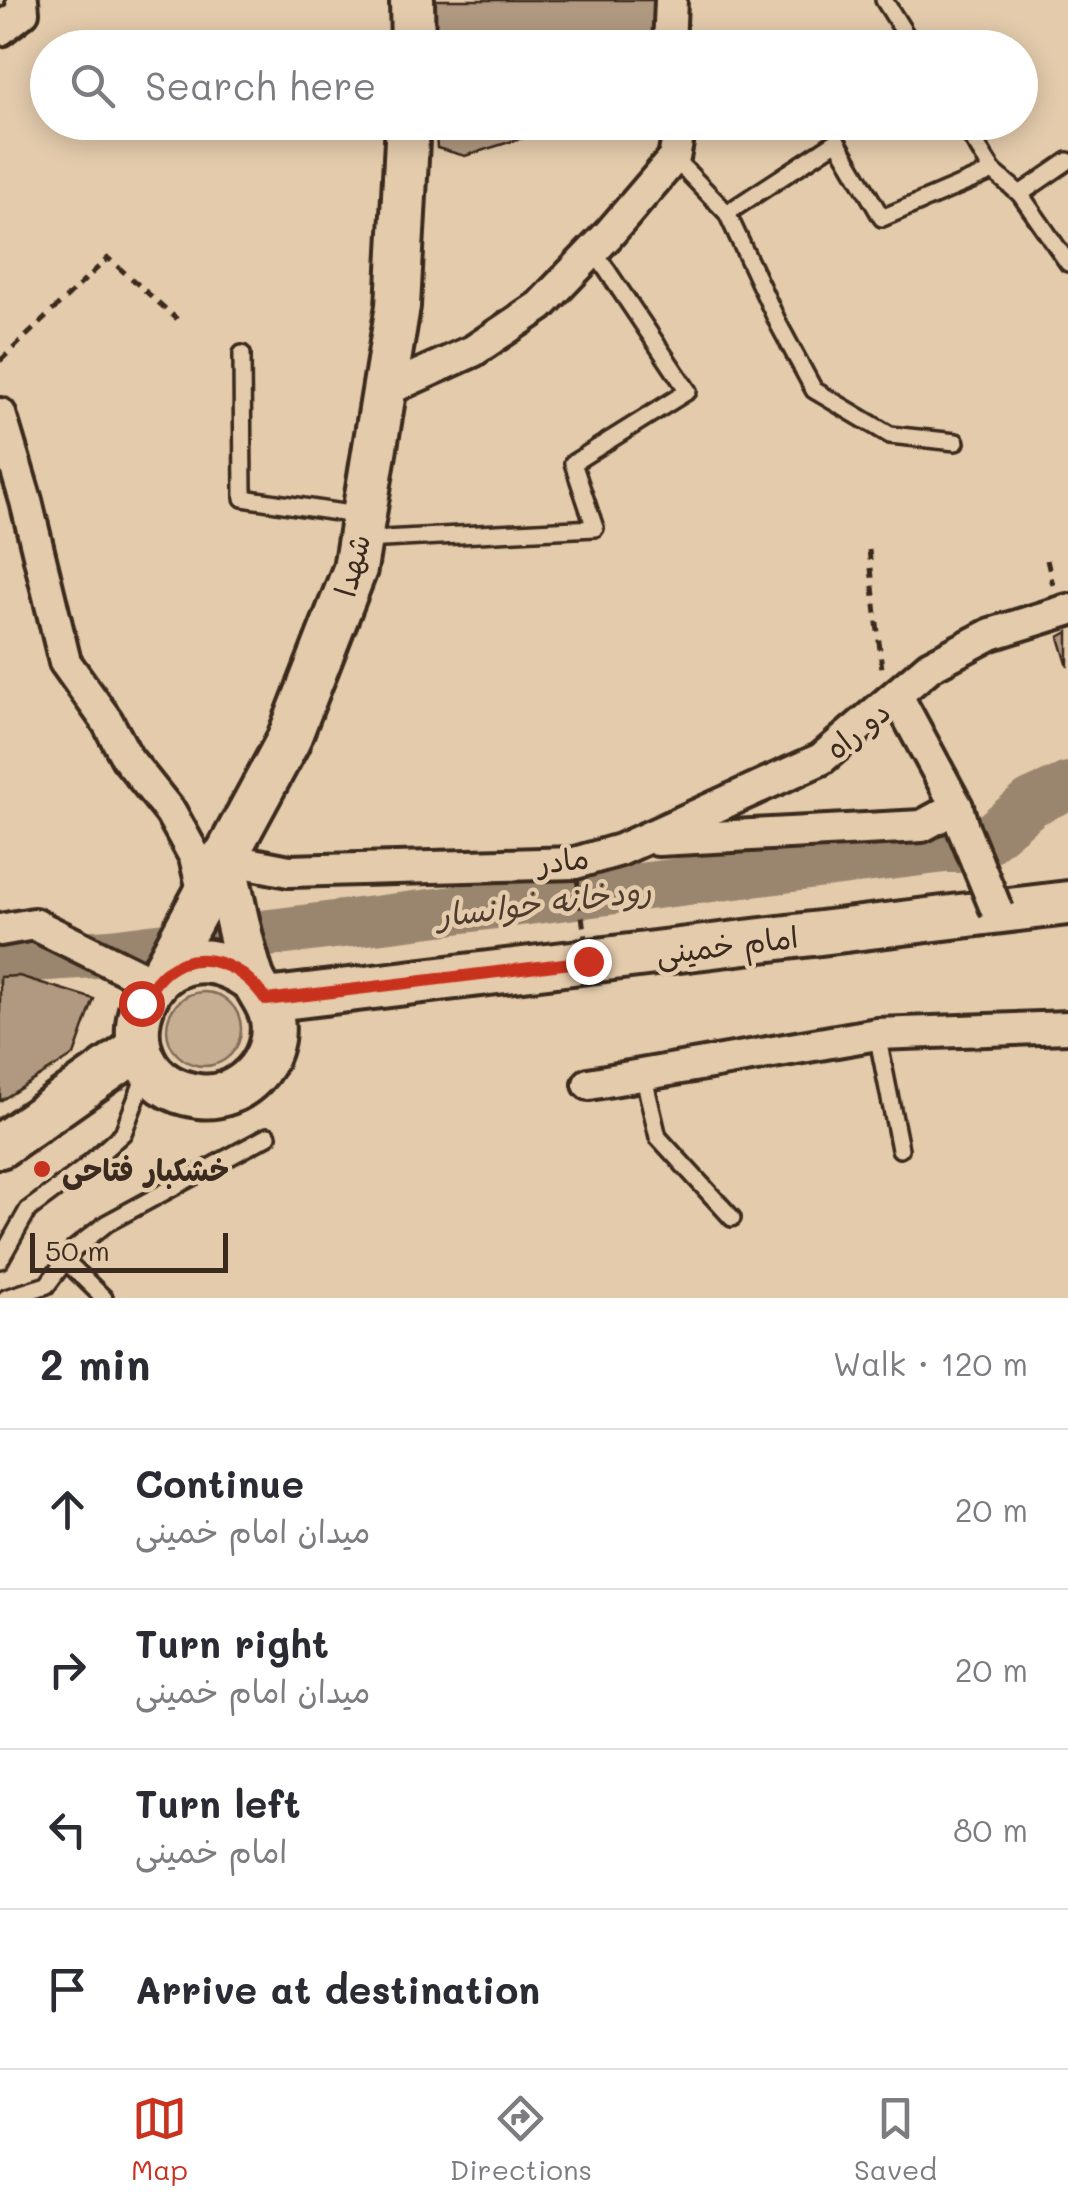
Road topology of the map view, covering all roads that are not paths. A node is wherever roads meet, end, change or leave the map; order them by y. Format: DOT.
graph roads {
  1 [pos="412,0"];
  2 [pos="671,0"];
  3 [pos="884,0"];
  4 [pos="412,30"];
  5 [pos="670,30"];
  6 [pos="903,30"];
  7 [pos="407,140"];
  8 [pos="678,140"];
  9 [pos="973,140"];
  10 [pos="674,158"];
  11 [pos="1068,161"];
  12 [pos="993,171"];
  13 [pos="1020,194"];
  14 [pos="727,213"];
  15 [pos="594,251"];
  16 [pos="1068,264"];
  17 [pos="242,354"];
  18 [pos="384,391"];
  19 [pos="0,414"];
  20 [pos="956,442"];
  21 [pos="362,528"];
  22 [pos="1068,610"];
  23 [pos="892,701"];
  24 [pos="960,818"];
  25 [pos="640,841"];
  26 [pos="214,876"];
  27 [pos="1068,903"];
  28 [pos="997,912"];
  29 [pos="0,930"];
  30 [pos="158,980"];
  31 [pos="260,990"];
  32 [pos="1068,1028"];
  33 [pos="877,1034"];
  34 [pos="144,1058"];
  35 [pos="643,1074"];
  36 [pos="589,1084"];
  37 [pos="268,1136"];
  38 [pos="0,1146"];
  39 [pos="900,1150"];
  40 [pos="732,1218"];
  41 [pos="0,1260"];
  42 [pos="65,1260"];
  43 [pos="3,1298"];
  44 [pos="104,1298"];
  1 -- 4 [label="main road"];
  2 -- 5 [label="street"];
  3 -- 6 [label="lane"];
  7 -- 18 [label="main road, شهدا"];
  8 -- 10 [label="street"];
  9 -- 12 [label="lane"];
  10 -- 14 [label="lane"];
  10 -- 15 [label="street"];
  11 -- 13 [label="lane"];
  12 -- 13 [label="lane"];
  12 -- 14 [label="lane"];
  13 -- 16 [label="lane"];
  14 -- 20 [label="lane"];
  15 -- 18 [label="street"];
  15 -- 21 [label="lane"];
  17 -- 21 [label="lane"];
  18 -- 21 [label="main road, شهدا"];
  19 -- 26 [label="street"];
  21 -- 26 [label="main road, شهدا"];
  22 -- 23 [label="street, دو راه"];
  23 -- 24 [label="street"];
  23 -- 25 [label="street, دو راه"];
  24 -- 25 [label="street, مادر"];
  24 -- 28 [label="street, bridge"];
  25 -- 26 [label="street, مادر"];
  26 -- 30 [label="main road, شهدا"];
  26 -- 31 [label="main road"];
  27 -- 28 [label="main road, امام خمینی"];
  28 -- 31 [label="main road, امام خمینی"];
  29 -- 30 [label="street"];
  30 -- 31 [label="main road"];
  30 -- 34 [label="main road"];
  31 -- 34 [label="main road"];
  32 -- 33 [label="street"];
  33 -- 35 [label="street"];
  33 -- 39 [label="lane"];
  34 -- 38 [label="main road"];
  34 -- 41 [label="lane"];
  35 -- 36 [label="street"];
  35 -- 40 [label="lane"];
  37 -- 42 [label="lane"];
  42 -- 43 [label="lane"];
  42 -- 44 [label="lane"];
}
